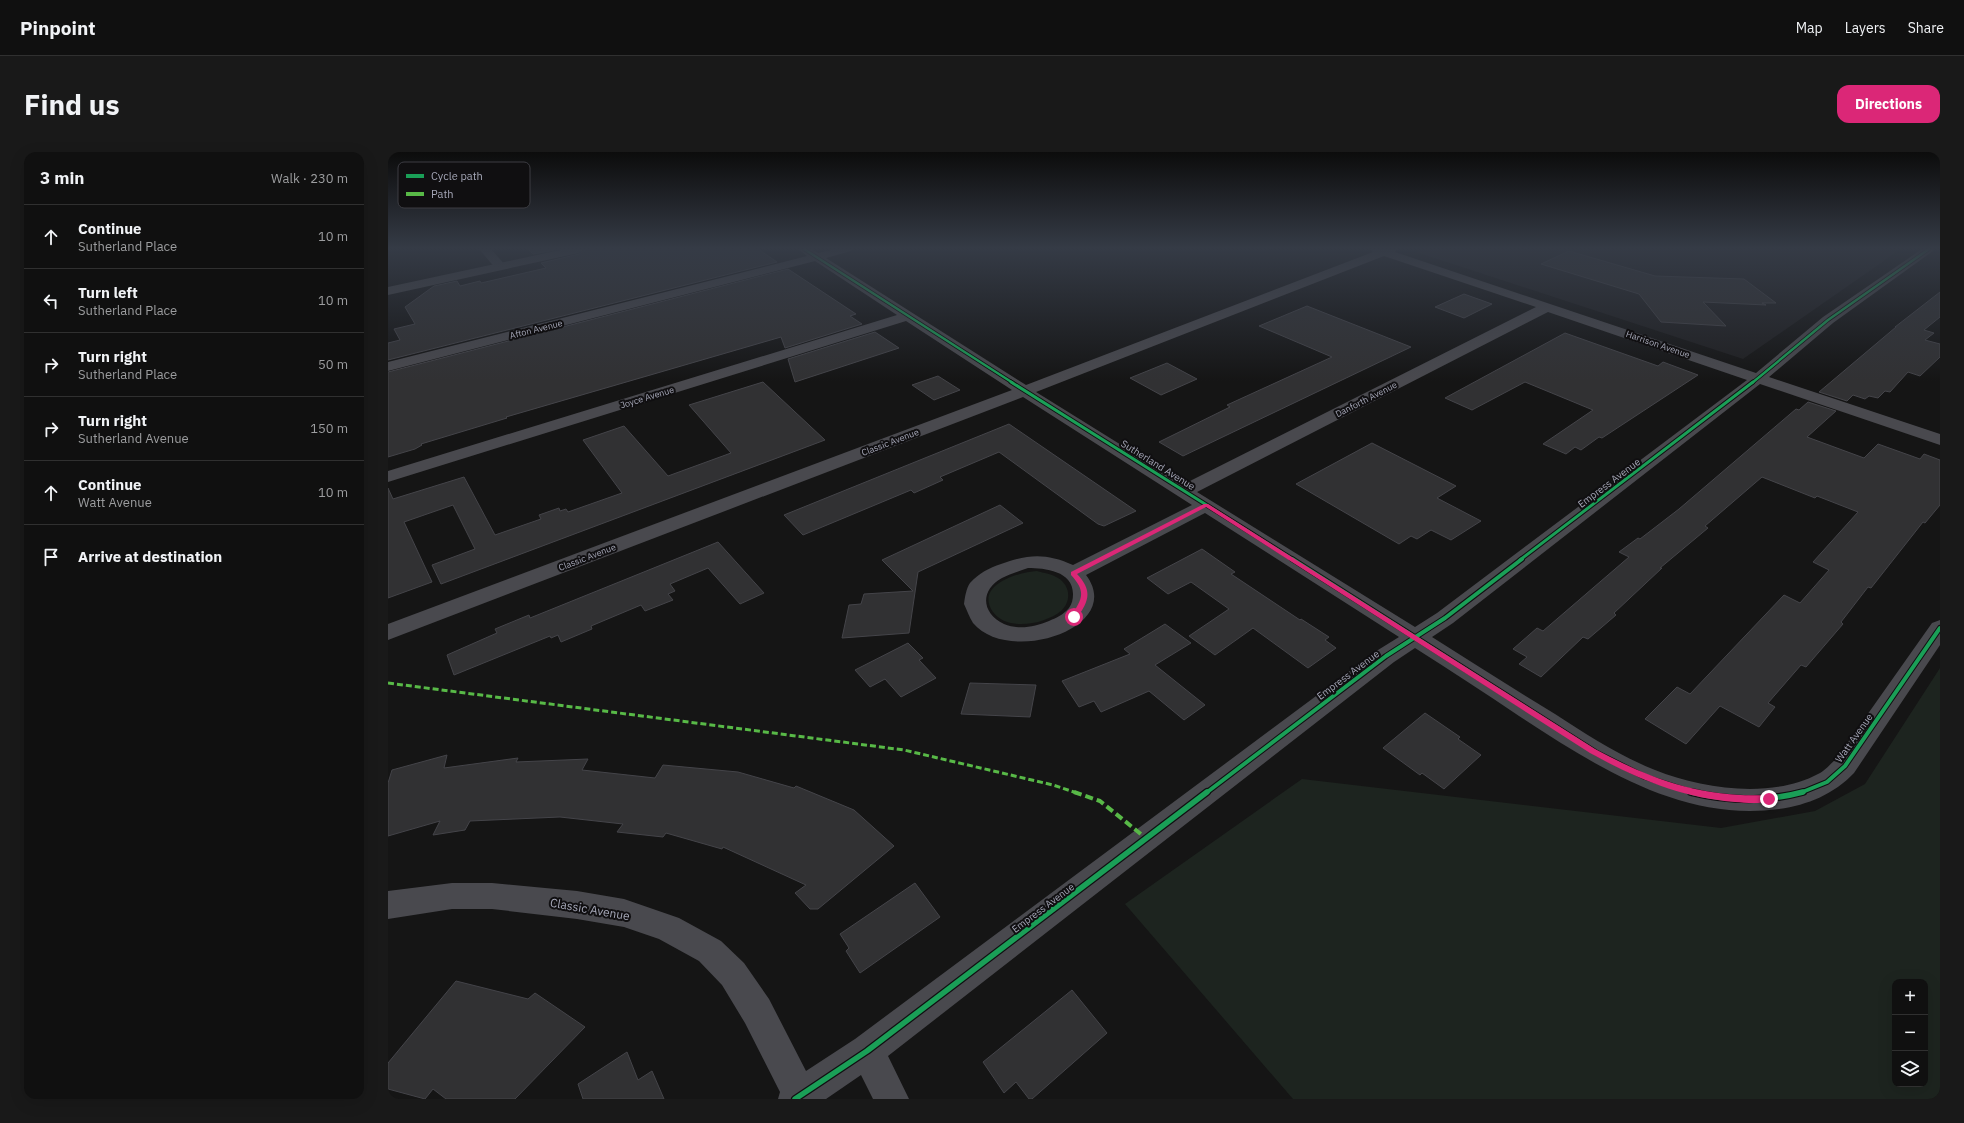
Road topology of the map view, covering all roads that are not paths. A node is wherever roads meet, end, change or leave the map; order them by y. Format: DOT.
graph roads {
  1 [pos="673,293"];
  2 [pos="872,293"];
  3 [pos="1274,293"];
  4 [pos="1508,293"];
  5 [pos="1866,293"];
  6 [pos="1547,307"];
  7 [pos="907,316"];
  8 [pos="388,367"];
  9 [pos="1759,378"];
  10 [pos="1024,391"];
  11 [pos="1940,440"];
  12 [pos="388,477"];
  13 [pos="1184,491"];
  14 [pos="1206,505"];
  15 [pos="1074,573"];
  16 [pos="1940,628"];
  17 [pos="388,632"];
  18 [pos="1416,637"];
  19 [pos="1718,798"];
  20 [pos="388,905"];
  21 [pos="867,1051"];
  22 [pos="797,1097"];
  23 [pos="892,1099"];
  1 -- 8 [label="street, Afton Avenue"];
  2 -- 7 [label="street, Sutherland Avenue"];
  3 -- 10 [label="street, Classic Avenue"];
  4 -- 6 [label="street, Harrison Avenue"];
  5 -- 9 [label="street, Empress Avenue"];
  6 -- 9 [label="street, Harrison Avenue"];
  6 -- 13 [label="street, Danforth Avenue"];
  7 -- 10 [label="street, Sutherland Avenue"];
  7 -- 12 [label="street, Joyce Avenue"];
  9 -- 11 [label="street, Harrison Avenue"];
  9 -- 18 [label="street, Empress Avenue"];
  10 -- 13 [label="street, Sutherland Avenue"];
  10 -- 17 [label="street, Classic Avenue"];
  13 -- 14 [label="street, Sutherland Avenue"];
  14 -- 15 [label="street"];
  14 -- 18 [label="street, Sutherland Avenue"];
  15 -- 15 [label="street"];
  16 -- 19 [label="street, Watt Avenue"];
  18 -- 19 [label="street, Sutherland Avenue"];
  18 -- 21 [label="street, Empress Avenue"];
  20 -- 22 [label="street, Classic Avenue"];
  21 -- 22 [label="street, Empress Avenue"];
  21 -- 23 [label="street"];
}
